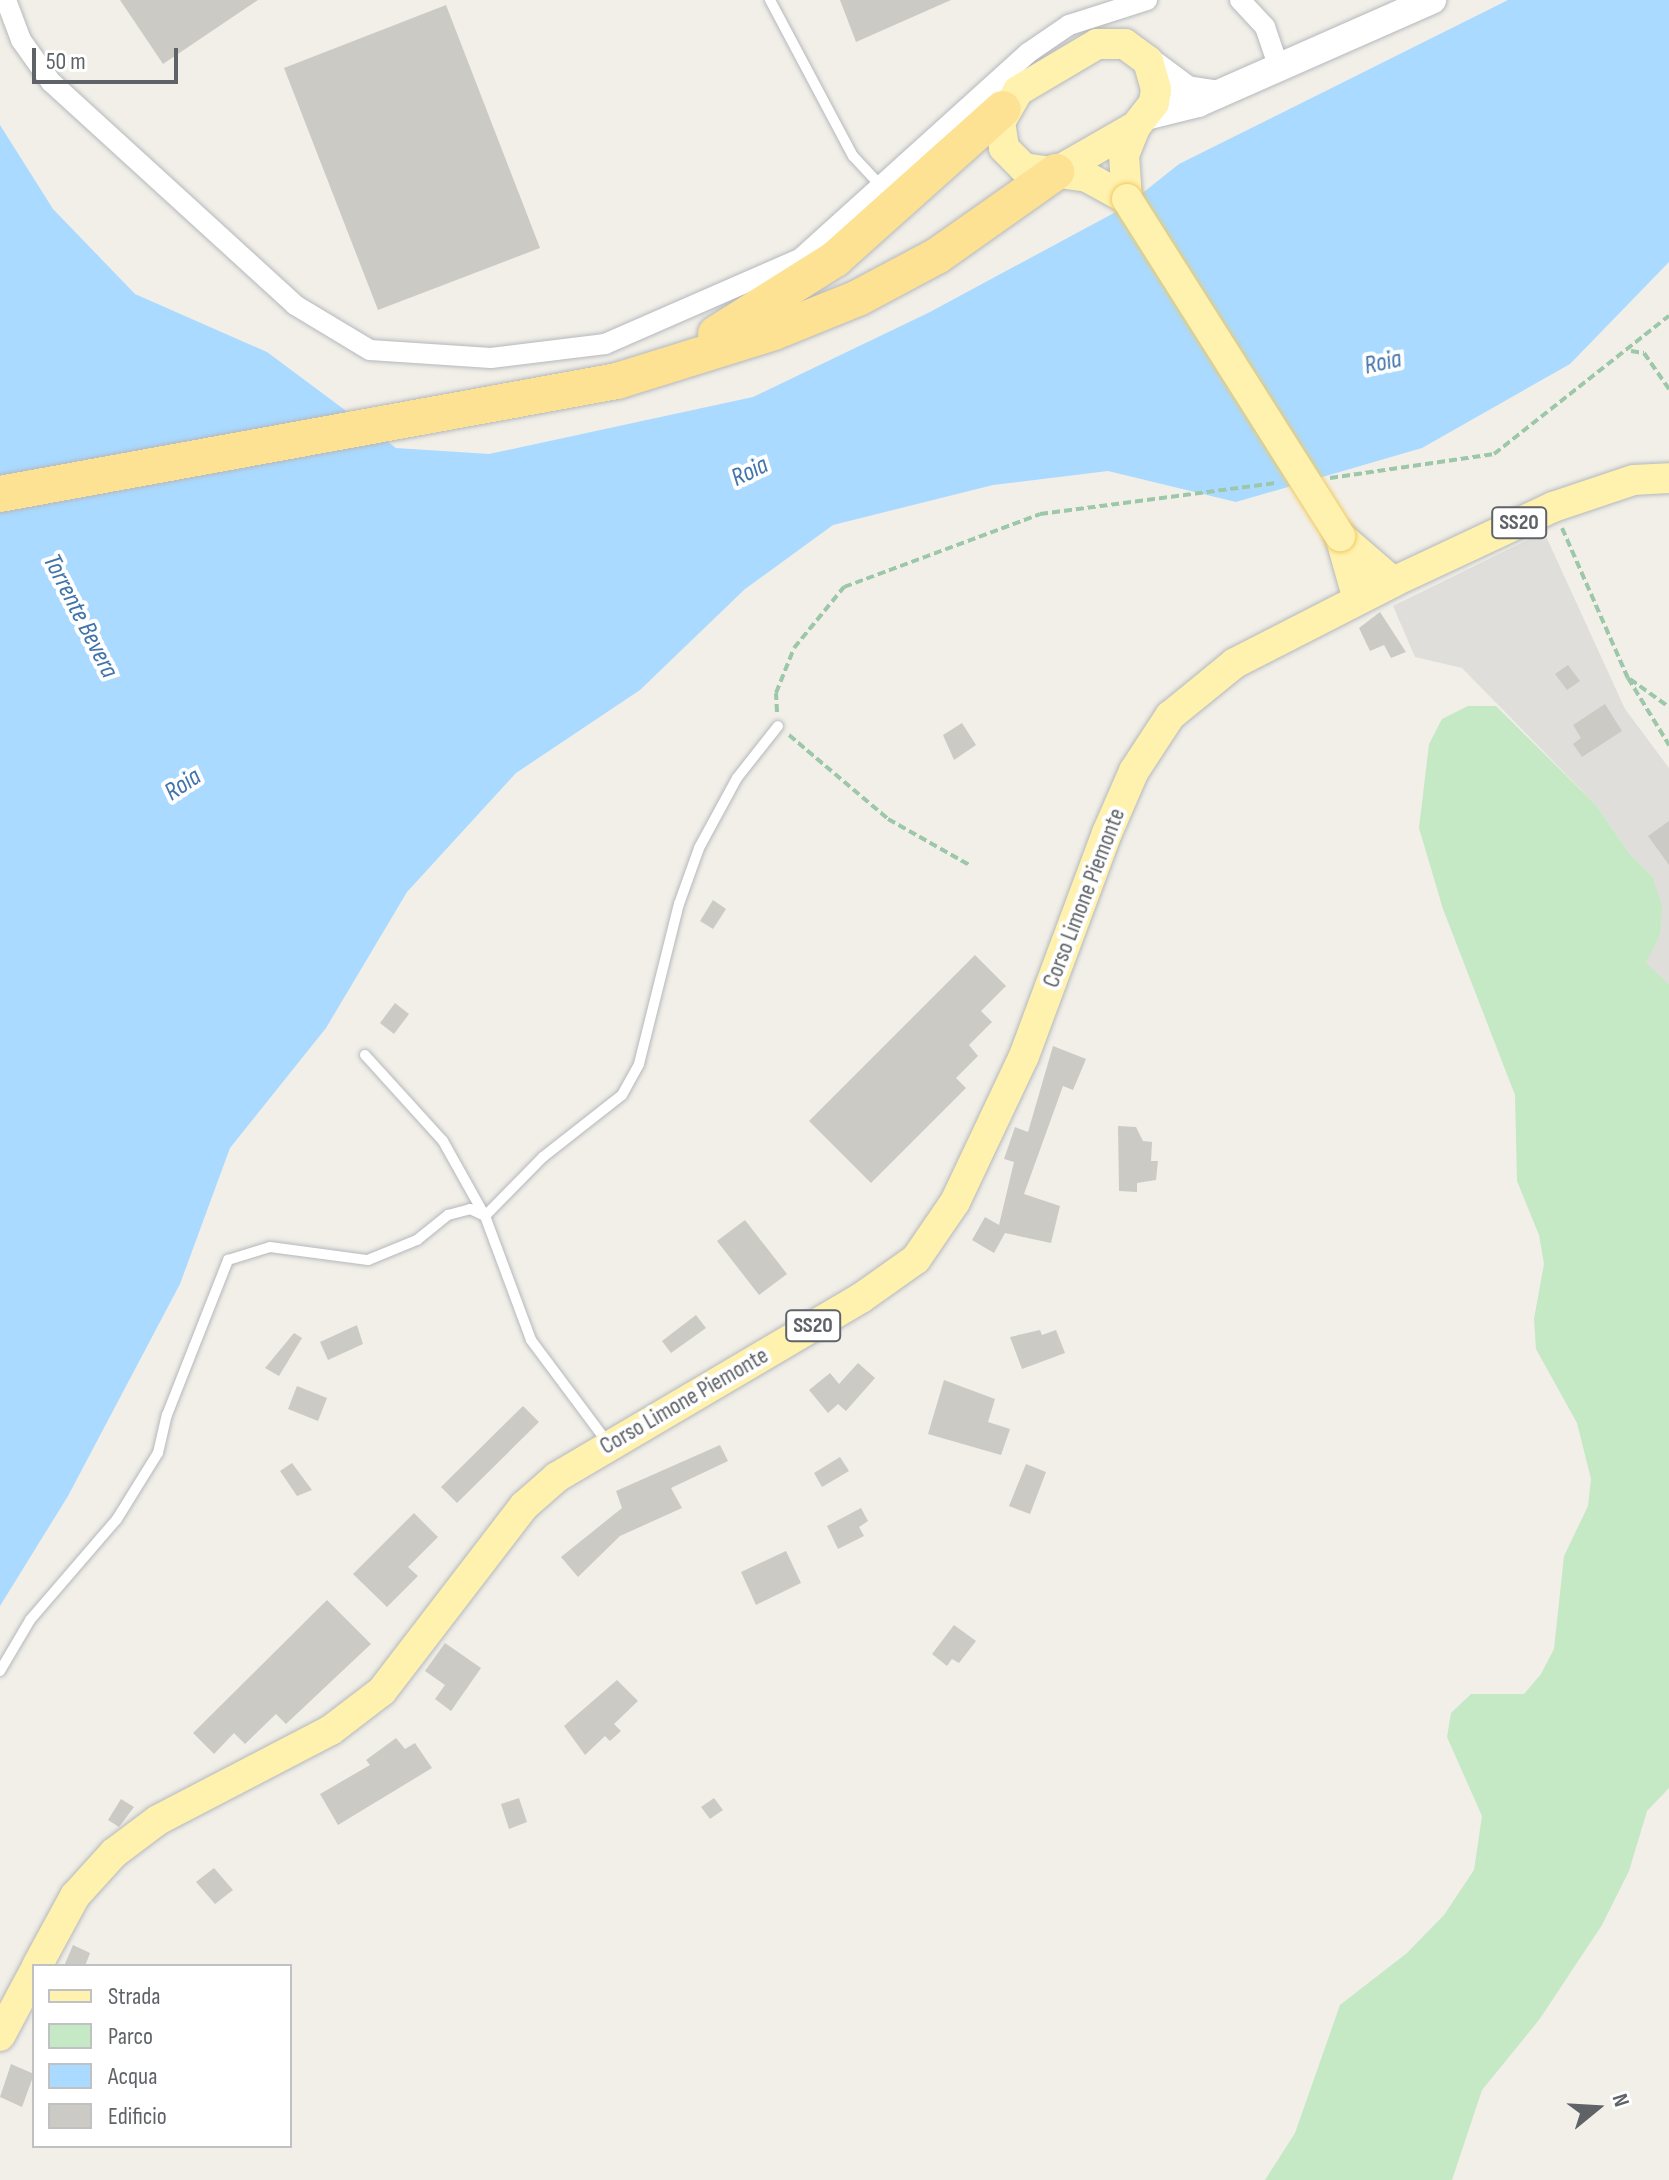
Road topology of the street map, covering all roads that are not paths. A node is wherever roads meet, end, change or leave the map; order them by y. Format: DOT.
graph roads {
  1 [pos="6,0"];
  2 [pos="770,0"];
  3 [pos="1147,0"];
  4 [pos="1240,0"];
  5 [pos="1432,0"];
  6 [pos="1148,61"];
  7 [pos="1279,68"];
  8 [pos="1217,95"];
  9 [pos="1003,109"];
  10 [pos="1141,121"];
  11 [pos="1056,172"];
  12 [pos="881,187"];
  13 [pos="1127,199"];
  14 [pos="657,368"];
  15 [pos="1669,478"];
  16 [pos="0,494"];
  17 [pos="1376,591"];
  18 [pos="778,726"];
  19 [pos="365,1055"];
  20 [pos="485,1216"];
  21 [pos="608,1444"];
  22 [pos="0,1671"];
  23 [pos="38,1964"];
  24 [pos="32,1976"];
  25 [pos="0,2036"];
  1 -- 12 [label="street"];
  2 -- 12 [label="lane"];
  3 -- 12 [label="street"];
  4 -- 7 [label="street"];
  5 -- 7 [label="street"];
  6 -- 8 [label="street"];
  6 -- 9 [label="main road"];
  6 -- 10 [label="main road"];
  7 -- 8 [label="street"];
  8 -- 10 [label="street"];
  9 -- 11 [label="main road"];
  9 -- 14 [label="highway"];
  10 -- 11 [label="main road"];
  10 -- 13 [label="main road"];
  11 -- 13 [label="main road"];
  11 -- 14 [label="highway"];
  13 -- 17 [label="main road, bridge"];
  14 -- 16 [label="highway"];
  15 -- 17 [label="main road, SS20"];
  17 -- 21 [label="main road, Corso Limone Piemonte / SS20"];
  18 -- 20 [label="lane"];
  19 -- 20 [label="lane"];
  20 -- 21 [label="lane"];
  20 -- 22 [label="lane"];
  21 -- 23 [label="main road, Corso Limone Piemonte / SS20"];
  24 -- 25 [label="main road"];
}
